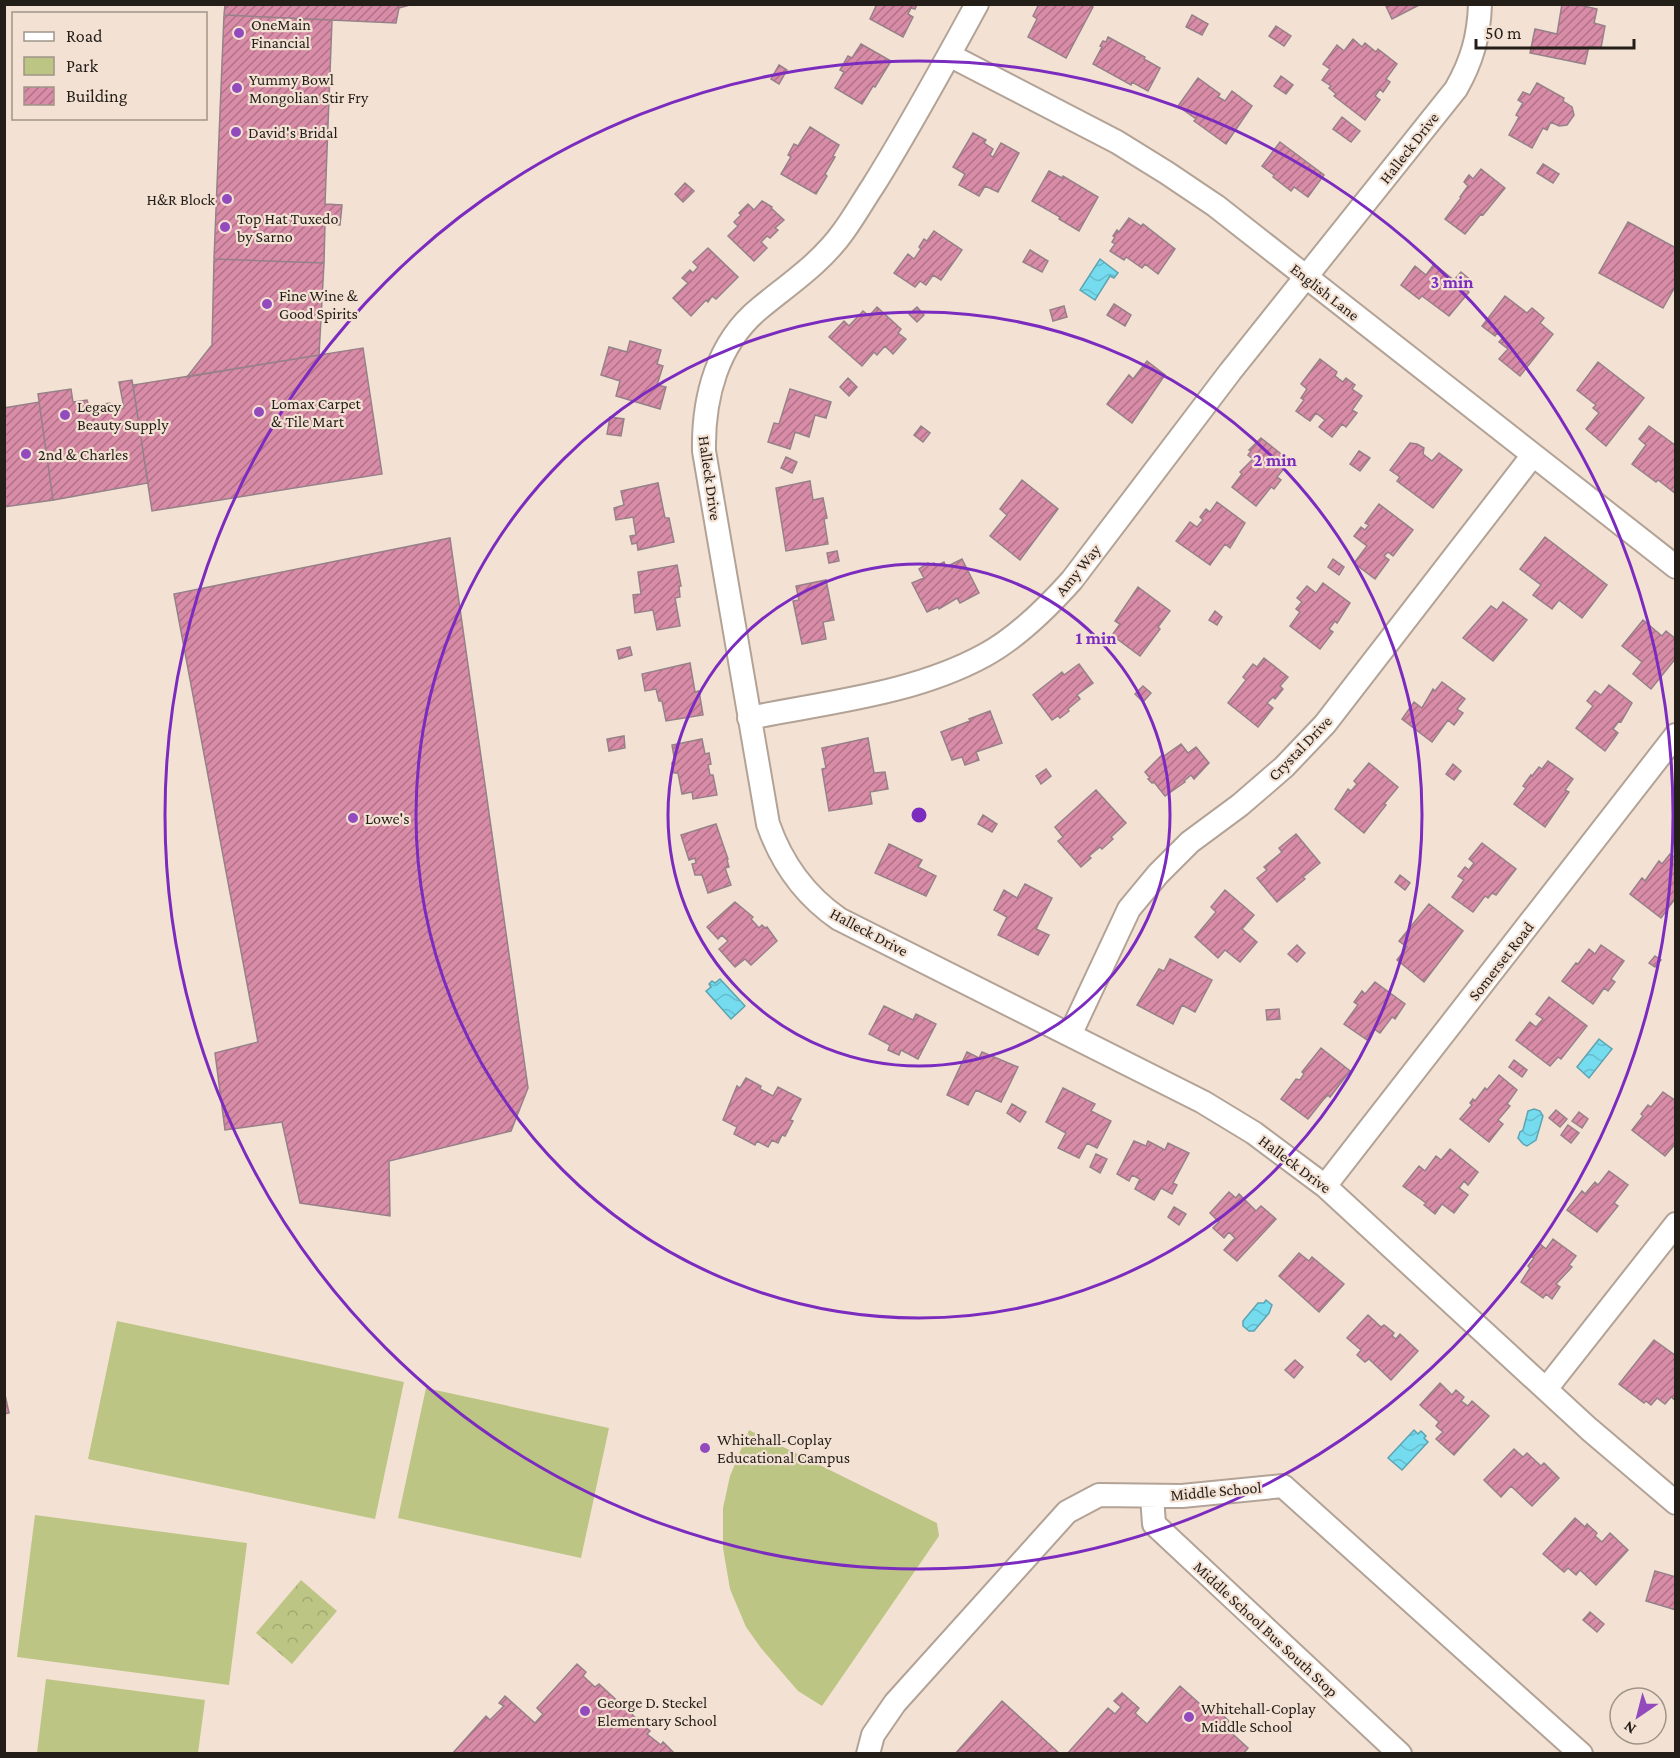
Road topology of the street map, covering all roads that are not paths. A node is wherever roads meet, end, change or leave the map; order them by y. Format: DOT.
graph roads {
  1 [pos="977,4"];
  2 [pos="1480,4"];
  3 [pos="949,55"];
  4 [pos="1306,277"];
  5 [pos="1533,455"];
  6 [pos="1676,567"];
  7 [pos="749,718"];
  8 [pos="1676,735"];
  9 [pos="1070,1035"];
  10 [pos="1325,1186"];
  11 [pos="1676,1224"];
  12 [pos="1546,1389"];
  13 [pos="1152,1496"];
  14 [pos="1676,1503"];
  15 [pos="868,1754"];
  16 [pos="1400,1754"];
  17 [pos="1581,1754"];
  1 -- 3 [label="street, Halleck Drive"];
  2 -- 4 [label="street, Halleck Drive"];
  3 -- 4 [label="street, English Lane"];
  3 -- 7 [label="street, Halleck Drive"];
  4 -- 5 [label="street, English Lane"];
  4 -- 7 [label="street, Amy Way"];
  5 -- 6 [label="street, English Lane"];
  5 -- 9 [label="street, Crystal Drive"];
  7 -- 9 [label="street, Halleck Drive"];
  8 -- 10 [label="street, Somerset Road"];
  9 -- 10 [label="street, Halleck Drive"];
  10 -- 12 [label="street, Halleck Drive"];
  11 -- 12 [label="street"];
  12 -- 14 [label="street, Halleck Drive"];
  13 -- 15 [label="street, Middle School"];
  13 -- 16 [label="street, Middle School Bus South Stop"];
  13 -- 17 [label="street, Middle School"];
}
